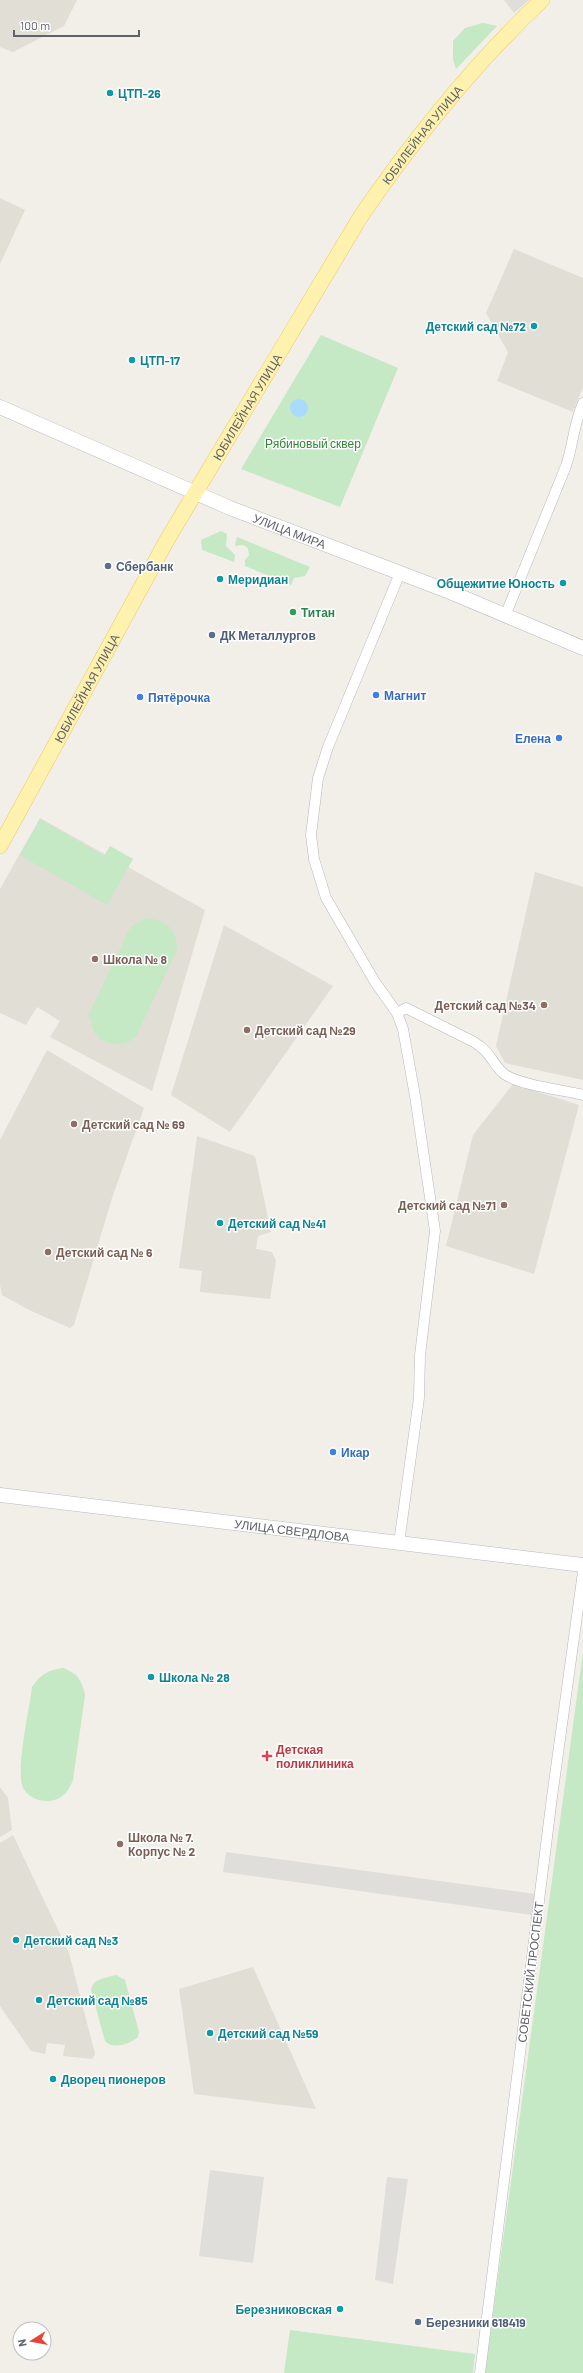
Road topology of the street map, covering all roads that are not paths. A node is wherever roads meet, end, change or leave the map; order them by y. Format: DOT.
graph roads {
  1 [pos="542,0"];
  2 [pos="583,403"];
  3 [pos="0,407"];
  4 [pos="195,493"];
  5 [pos="400,573"];
  6 [pos="505,616"];
  7 [pos="583,648"];
  8 [pos="0,846"];
  9 [pos="397,1013"];
  10 [pos="583,1095"];
  11 [pos="0,1495"];
  12 [pos="399,1543"];
  13 [pos="583,1565"];
  14 [pos="583,1572"];
  15 [pos="480,2373"];
  1 -- 4 [label="main road, ЮБИЛЕЙНАЯ УЛИЦА"];
  2 -- 6 [label="street"];
  3 -- 4 [label="main road, УЛИЦА МИРА"];
  4 -- 5 [label="main road, УЛИЦА МИРА"];
  4 -- 8 [label="main road, ЮБИЛЕЙНАЯ УЛИЦА"];
  5 -- 6 [label="main road, УЛИЦА МИРА"];
  5 -- 9 [label="street"];
  6 -- 7 [label="main road, УЛИЦА МИРА"];
  9 -- 10 [label="street"];
  9 -- 12 [label="street"];
  11 -- 12 [label="main road, УЛИЦА СВЕРДЛОВА"];
  12 -- 13 [label="main road, УЛИЦА СВЕРДЛОВА"];
  14 -- 15 [label="street, СОВЕТСКИЙ ПРОСПЕКТ"];
}
